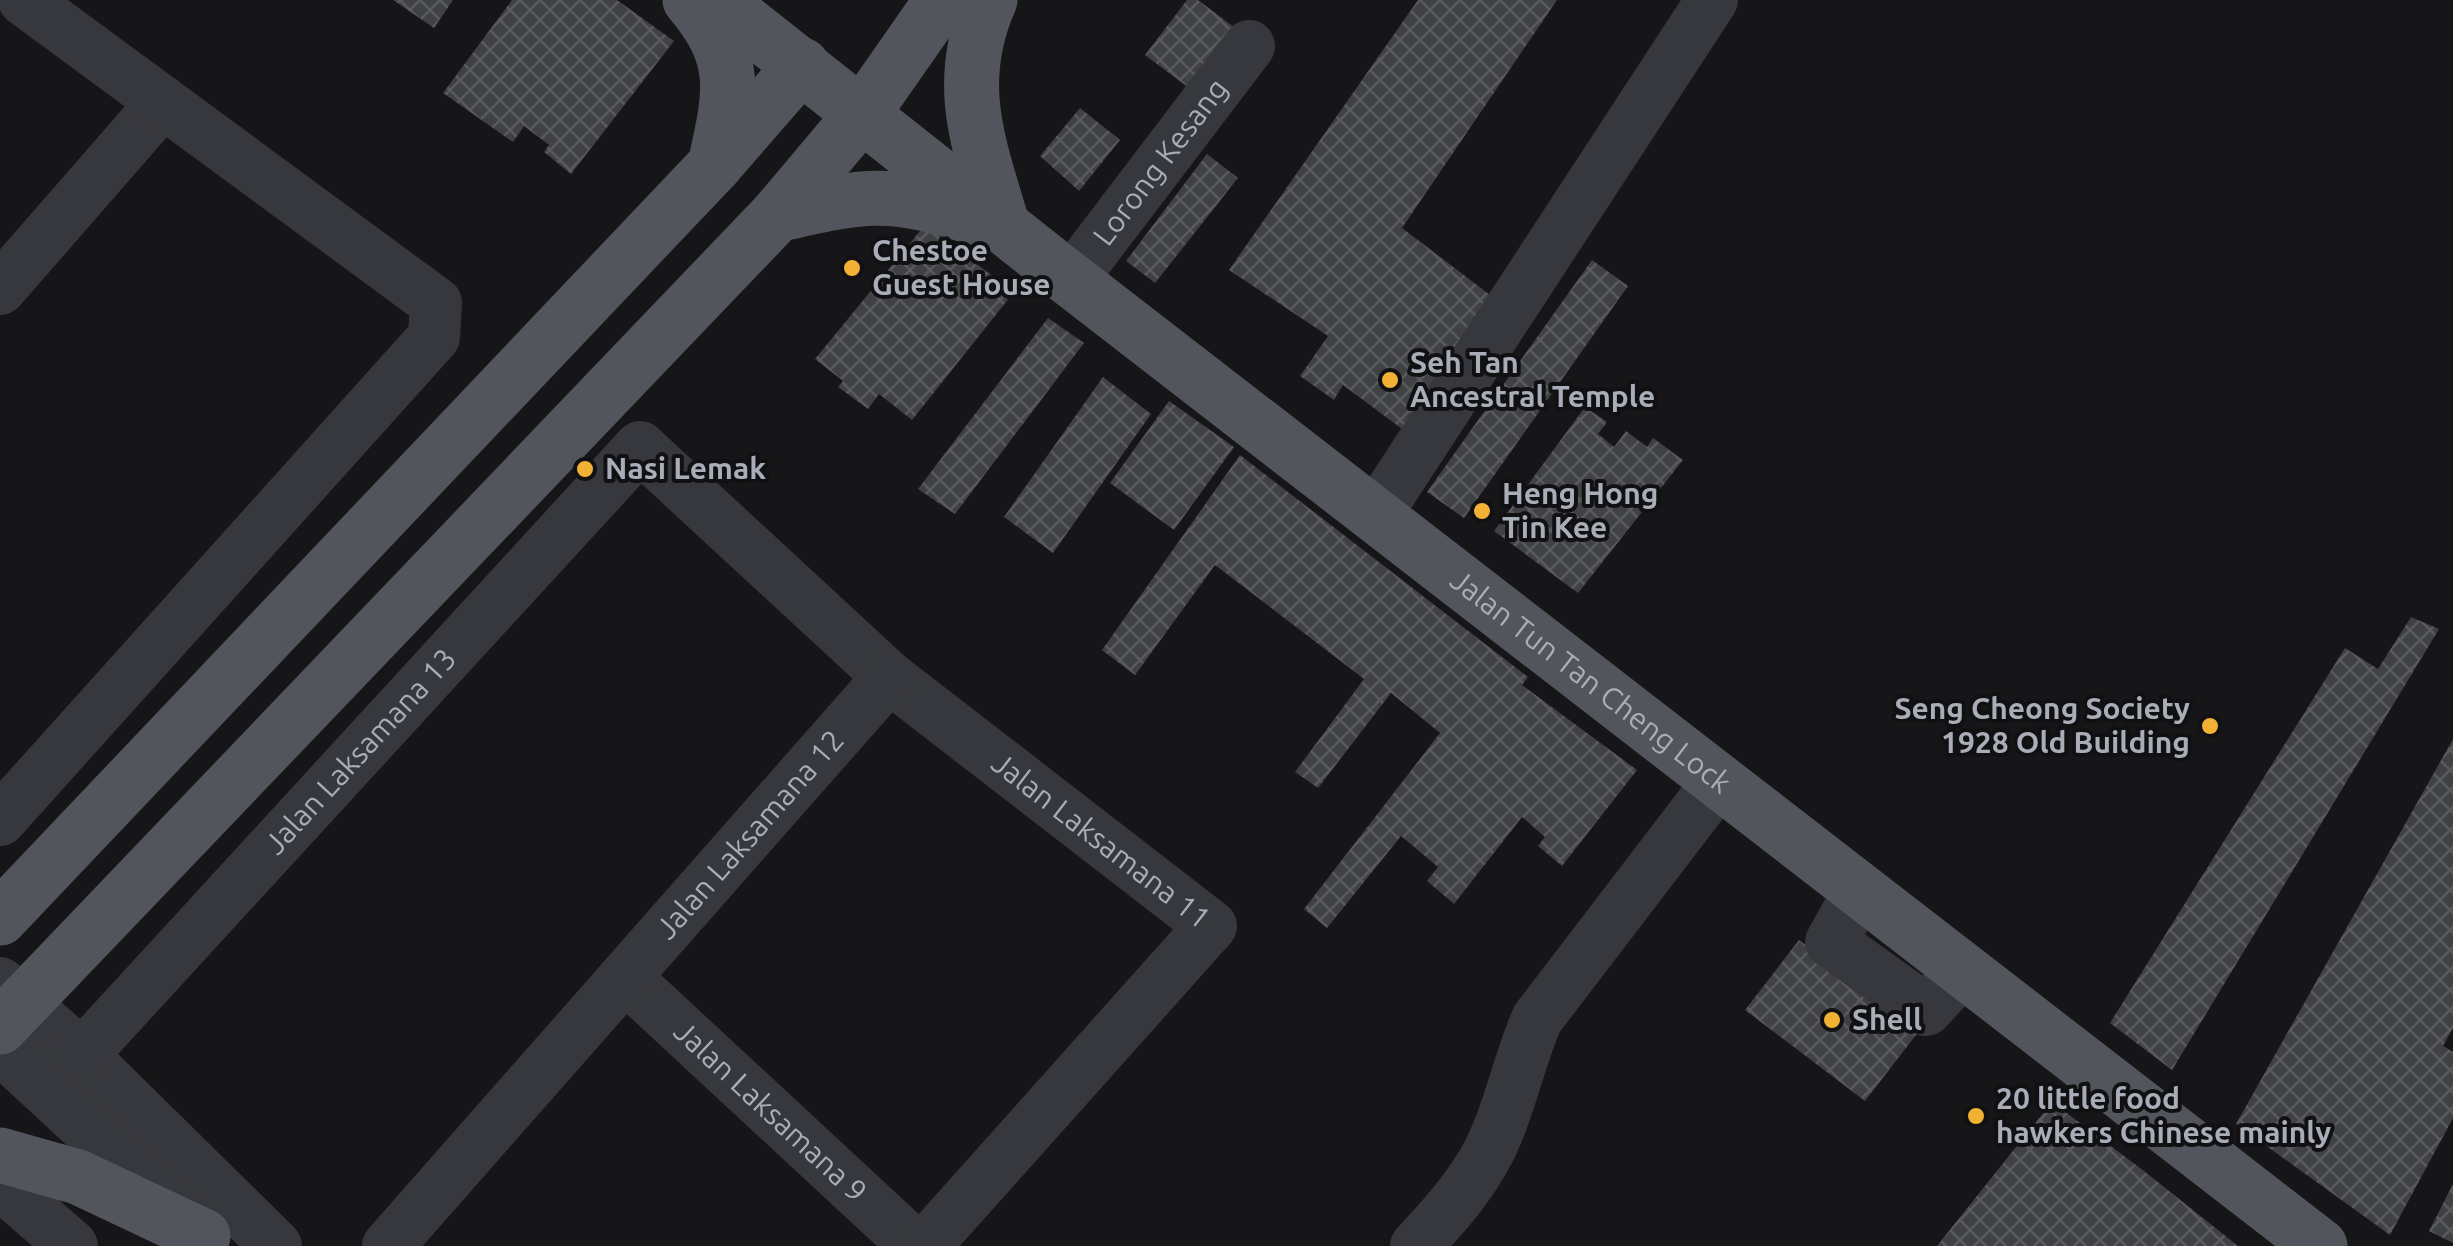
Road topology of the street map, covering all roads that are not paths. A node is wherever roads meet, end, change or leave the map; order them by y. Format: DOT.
graph roads {
  1 [pos="24,0"];
  2 [pos="690,0"];
  3 [pos="718,0"];
  4 [pos="942,0"];
  5 [pos="990,0"];
  6 [pos="1712,0"];
  7 [pos="1250,46"];
  8 [pos="802,65"];
  9 [pos="163,102"];
  10 [pos="864,113"];
  11 [pos="715,164"];
  12 [pos="776,215"];
  13 [pos="1003,228"];
  14 [pos="1071,280"];
  15 [pos="0,289"];
  16 [pos="1375,516"];
  17 [pos="888,677"];
  18 [pos="1719,781"];
  19 [pos="0,820"];
  20 [pos="0,918"];
  21 [pos="625,977"];
  22 [pos="6,1015"];
  23 [pos="82,1055"];
  24 [pos="4,1180"];
  25 [pos="1444,1236"];
  26 [pos="210,1241"];
  27 [pos="72,1246"];
  28 [pos="276,1246"];
  29 [pos="388,1246"];
  30 [pos="915,1246"];
  31 [pos="925,1246"];
  32 [pos="2320,1246"];
  1 -- 9 [label="street"];
  2 -- 11 [label="main road"];
  3 -- 8 [label="main road, Jalan Tun Tan Cheng Lock"];
  4 -- 10 [label="main road"];
  5 -- 13 [label="main road"];
  6 -- 16 [label="street"];
  7 -- 14 [label="street, Lorong Kesang"];
  8 -- 10 [label="main road, Jalan Tun Tan Cheng Lock"];
  8 -- 11 [label="main road"];
  9 -- 15 [label="street"];
  9 -- 19 [label="street"];
  10 -- 12 [label="main road"];
  10 -- 13 [label="main road, Jalan Tun Tan Cheng Lock"];
  11 -- 20 [label="main road"];
  12 -- 13 [label="main road"];
  12 -- 22 [label="main road"];
  13 -- 14 [label="main road, Jalan Tun Tan Cheng Lock"];
  14 -- 16 [label="main road, Jalan Tun Tan Cheng Lock"];
  16 -- 18 [label="main road, Jalan Tun Tan Cheng Lock"];
  17 -- 21 [label="street, Jalan Laksamana 12"];
  17 -- 23 [label="street, Jalan Laksamana 13"];
  17 -- 31 [label="street, Jalan Laksamana 11"];
  18 -- 25 [label="street"];
  18 -- 32 [label="main road, Jalan Tun Tan Cheng Lock"];
  21 -- 29 [label="street, Jalan Laksamana 12"];
  21 -- 30 [label="street, Jalan Laksamana 9"];
  22 -- 23 [label="street"];
  22 -- 26 [label="street"];
  23 -- 28 [label="street"];
  24 -- 26 [label="main road"];
  24 -- 27 [label="street"];
}
